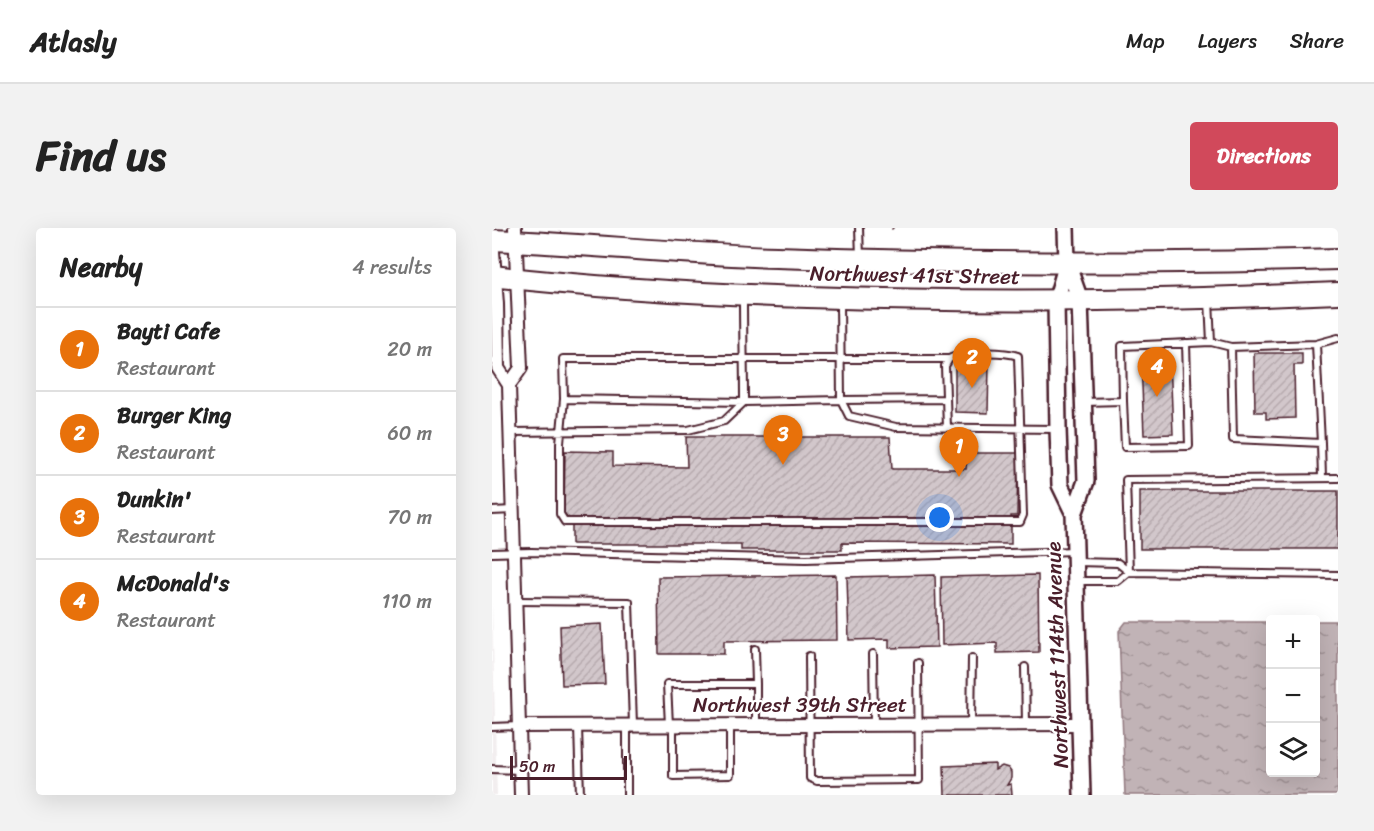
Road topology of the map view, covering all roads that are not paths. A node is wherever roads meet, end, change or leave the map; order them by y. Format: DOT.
graph roads {
  1 [pos="859,228"];
  2 [pos="1066,228"];
  3 [pos="516,235"];
  4 [pos="492,239"];
  5 [pos="1338,259"];
  6 [pos="861,260"];
  7 [pos="1067,263"];
  8 [pos="493,276"];
  9 [pos="518,279"];
  10 [pos="1338,293"];
  11 [pos="743,295"];
  12 [pos="840,298"];
  13 [pos="1209,299"];
  14 [pos="1080,300"];
  15 [pos="1056,301"];
  16 [pos="1338,338"];
  17 [pos="1211,342"];
  18 [pos="1186,343"];
  19 [pos="1316,344"];
  20 [pos="1231,347"];
  21 [pos="744,358"];
  22 [pos="840,358"];
  23 [pos="949,358"];
  24 [pos="509,385"];
  25 [pos="564,399"];
  26 [pos="946,399"];
  27 [pos="841,400"];
  28 [pos="1123,401"];
  29 [pos="744,402"];
  30 [pos="1083,402"];
  31 [pos="947,428"];
  32 [pos="1020,429"];
  33 [pos="1058,429"];
  34 [pos="563,430"];
  35 [pos="511,432"];
  36 [pos="1321,443"];
  37 [pos="1322,478"];
  38 [pos="1338,478"];
  39 [pos="513,510"];
  40 [pos="492,511"];
  41 [pos="1074,514"];
  42 [pos="514,552"];
  43 [pos="492,553"];
  44 [pos="1076,556"];
  45 [pos="1129,572"];
  46 [pos="1338,575"];
  47 [pos="1077,581"];
  48 [pos="515,600"];
  49 [pos="755,649"];
  50 [pos="873,654"];
  51 [pos="809,656"];
  52 [pos="972,657"];
  53 [pos="918,663"];
  54 [pos="1025,667"];
  55 [pos="756,684"];
  56 [pos="730,724"];
  57 [pos="756,724"];
  58 [pos="810,724"];
  59 [pos="874,724"];
  60 [pos="918,724"];
  61 [pos="971,724"];
  62 [pos="1026,724"];
  63 [pos="1080,724"];
  64 [pos="579,725"];
  65 [pos="630,725"];
  66 [pos="671,725"];
  67 [pos="519,726"];
  68 [pos="492,727"];
  69 [pos="492,769"];
  70 [pos="520,770"];
  71 [pos="520,795"];
  72 [pos="580,795"];
  73 [pos="627,795"];
  74 [pos="1082,795"];
  1 -- 6 [label="lane"];
  2 -- 7 [label="street, Northwest 114th Avenue"];
  3 -- 4 [label="main road, Northwest 41st Street"];
  3 -- 6 [label="main road, Northwest 41st Street"];
  3 -- 9 [label="street"];
  4 -- 8 [label="street"];
  5 -- 7 [label="main road, Northwest 41st Street"];
  6 -- 7 [label="main road, Northwest 41st Street"];
  7 -- 14 [label="street, Northwest 114th Avenue"];
  7 -- 15 [label="street, Northwest 114th Avenue"];
  8 -- 9 [label="main road, Northwest 41st Street"];
  8 -- 24 [label="street"];
  9 -- 11 [label="main road, Northwest 41st Street"];
  9 -- 24 [label="street"];
  10 -- 13 [label="main road, Northwest 41st Street"];
  11 -- 12 [label="main road, Northwest 41st Street"];
  11 -- 21 [label="lane"];
  12 -- 15 [label="main road, Northwest 41st Street"];
  12 -- 22 [label="lane"];
  13 -- 14 [label="main road, Northwest 41st Street"];
  13 -- 17 [label="lane"];
  14 -- 15 [label="main road, Northwest 41st Street"];
  14 -- 30 [label="street, Northwest 114th Avenue"];
  15 -- 33 [label="street, Northwest 114th Avenue"];
  16 -- 19 [label="lane"];
  17 -- 18 [label="lane"];
  17 -- 20 [label="lane"];
  18 -- 28 [label="lane"];
  18 -- 28 [label="lane"];
  19 -- 20 [label="lane"];
  19 -- 36 [label="lane"];
  20 -- 36 [label="lane"];
  21 -- 22 [label="lane"];
  21 -- 25 [label="lane"];
  21 -- 29 [label="lane"];
  22 -- 23 [label="lane"];
  22 -- 27 [label="lane"];
  23 -- 26 [label="lane"];
  23 -- 32 [label="lane"];
  24 -- 35 [label="street"];
  25 -- 29 [label="lane"];
  25 -- 34 [label="lane"];
  26 -- 27 [label="lane"];
  26 -- 31 [label="lane"];
  27 -- 29 [label="lane"];
  27 -- 31 [label="lane"];
  28 -- 30 [label="lane"];
  29 -- 34 [label="lane"];
  30 -- 41 [label="street, Northwest 114th Avenue"];
  31 -- 32 [label="lane"];
  32 -- 33 [label="lane"];
  32 -- 34 [label="lane"];
  33 -- 41 [label="street, Northwest 114th Avenue"];
  34 -- 35 [label="lane"];
  35 -- 39 [label="street"];
  36 -- 37 [label="lane"];
  37 -- 38 [label="lane"];
  37 -- 45 [label="lane"];
  39 -- 40 [label="lane"];
  39 -- 42 [label="street"];
  41 -- 44 [label="street, Northwest 114th Avenue"];
  42 -- 43 [label="lane"];
  42 -- 44 [label="lane"];
  42 -- 48 [label="street"];
  44 -- 45 [label="lane"];
  44 -- 47 [label="street, Northwest 114th Avenue"];
  45 -- 46 [label="lane"];
  45 -- 47 [label="lane"];
  47 -- 63 [label="street, Northwest 114th Avenue"];
  48 -- 65 [label="lane"];
  48 -- 67 [label="street"];
  49 -- 55 [label="lane"];
  50 -- 59 [label="lane"];
  51 -- 58 [label="lane"];
  52 -- 61 [label="lane"];
  53 -- 60 [label="lane"];
  54 -- 62 [label="lane"];
  55 -- 57 [label="lane"];
  55 -- 66 [label="lane"];
  56 -- 57 [label="street, Northwest 39th Street"];
  56 -- 66 [label="street, Northwest 39th Street"];
  56 -- 66 [label="lane"];
  57 -- 58 [label="street, Northwest 39th Street"];
  58 -- 59 [label="street, Northwest 39th Street"];
  58 -- 60 [label="lane"];
  59 -- 60 [label="street, Northwest 39th Street"];
  60 -- 61 [label="street, Northwest 39th Street"];
  61 -- 62 [label="street, Northwest 39th Street"];
  62 -- 63 [label="street, Northwest 39th Street"];
  63 -- 74 [label="street, Northwest 114th Avenue"];
  64 -- 65 [label="street, Northwest 39th Street"];
  64 -- 67 [label="street, Northwest 39th Street"];
  64 -- 72 [label="lane"];
  65 -- 66 [label="street, Northwest 39th Street"];
  65 -- 73 [label="lane"];
  67 -- 68 [label="lane"];
  67 -- 70 [label="street"];
  69 -- 70 [label="lane"];
  70 -- 71 [label="street"];
}
